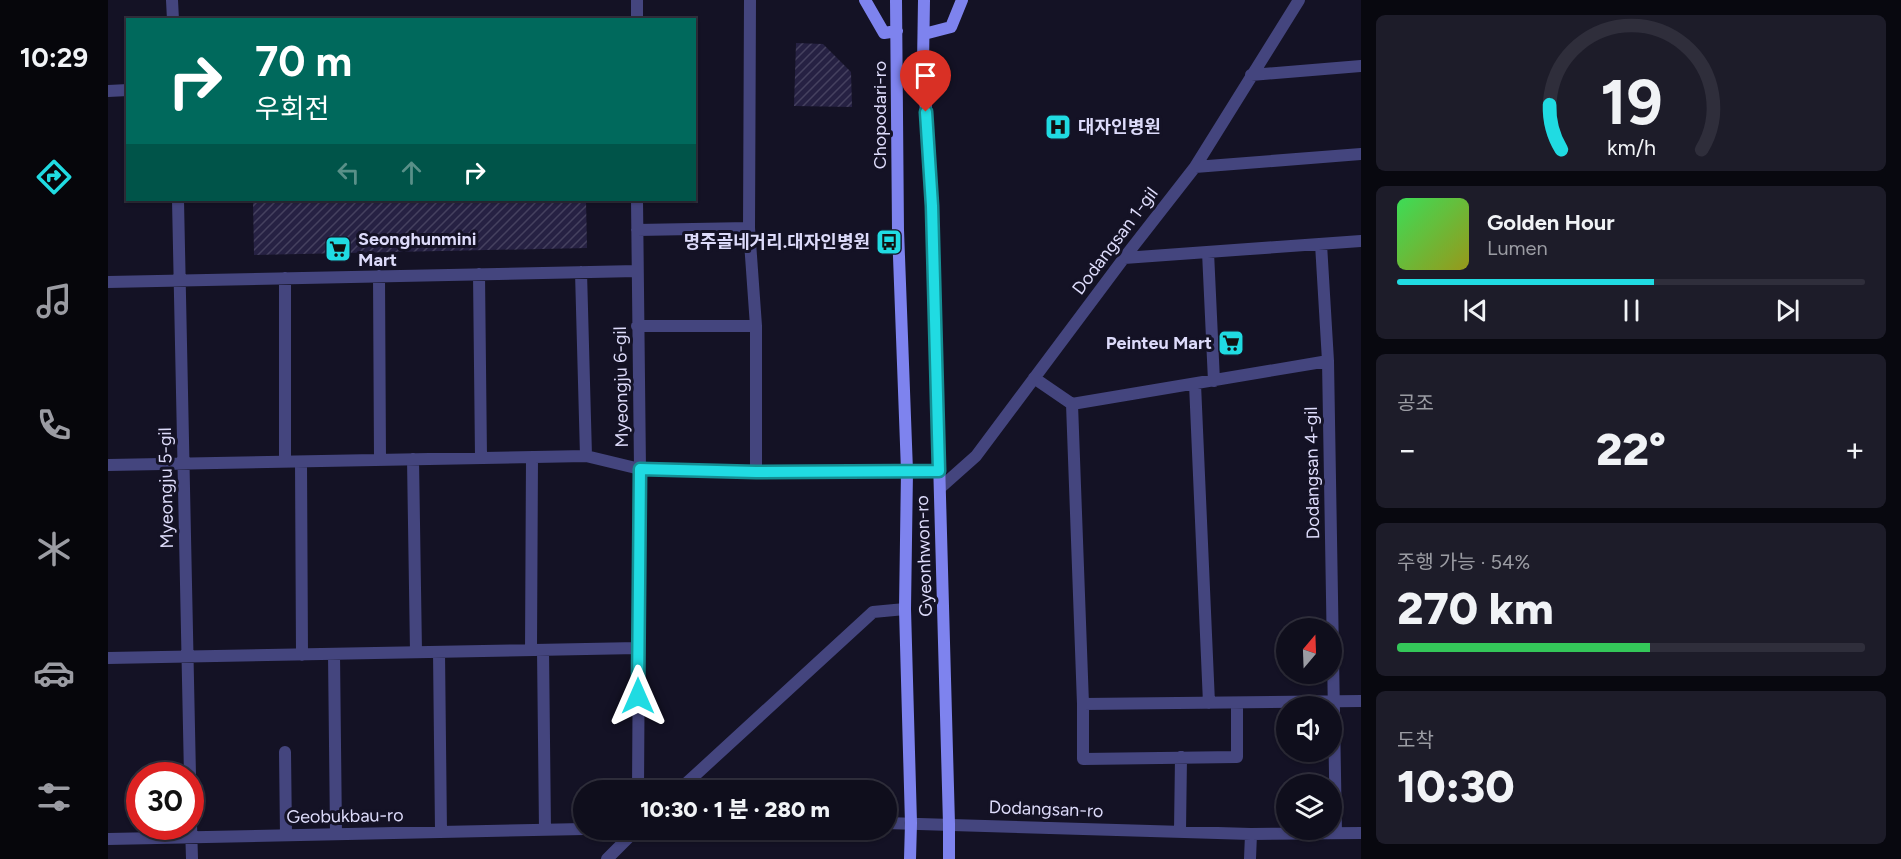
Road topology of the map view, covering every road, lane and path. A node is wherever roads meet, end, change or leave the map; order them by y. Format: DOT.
graph roads {
  1 [pos="172,0"];
  2 [pos="637,0"];
  3 [pos="750,0"];
  4 [pos="864,0"];
  5 [pos="896,0"];
  6 [pos="924,0"];
  7 [pos="962,0"];
  8 [pos="1299,0"];
  9 [pos="173,18"];
  10 [pos="637,18"];
  11 [pos="897,31"];
  12 [pos="924,34"];
  13 [pos="1361,66"];
  14 [pos="1251,75"];
  15 [pos="126,90"];
  16 [pos="108,91"];
  17 [pos="1361,154"];
  18 [pos="1195,167"];
  19 [pos="178,201"];
  20 [pos="637,201"];
  21 [pos="749,228"];
  22 [pos="637,230"];
  23 [pos="898,230"];
  24 [pos="1361,241"];
  25 [pos="1321,244"];
  26 [pos="1208,252"];
  27 [pos="1124,258"];
  28 [pos="637,271"];
  29 [pos="581,272"];
  30 [pos="480,274"];
  31 [pos="379,276"];
  32 [pos="285,278"];
  33 [pos="180,280"];
  34 [pos="108,282"];
  35 [pos="637,326"];
  36 [pos="756,326"];
  37 [pos="1328,361"];
  38 [pos="1034,378"];
  39 [pos="1214,381"];
  40 [pos="1195,384"];
  41 [pos="1072,404"];
  42 [pos="586,456"];
  43 [pos="532,457"];
  44 [pos="482,458"];
  45 [pos="412,459"];
  46 [pos="380,460"];
  47 [pos="285,462"];
  48 [pos="301,462"];
  49 [pos="183,464"];
  50 [pos="108,465"];
  51 [pos="640,469"];
  52 [pos="907,471"];
  53 [pos="939,471"];
  54 [pos="756,472"];
  55 [pos="940,488"];
  56 [pos="905,609"];
  57 [pos="638,648"];
  58 [pos="537,650"];
  59 [pos="416,652"];
  60 [pos="439,652"];
  61 [pos="334,654"];
  62 [pos="302,655"];
  63 [pos="188,657"];
  64 [pos="108,658"];
  65 [pos="1335,696"];
  66 [pos="1361,701"];
  67 [pos="1342,702"];
  68 [pos="1209,703"];
  69 [pos="1237,703"];
  70 [pos="1276,703"];
  71 [pos="1083,704"];
  72 [pos="285,752"];
  73 [pos="1182,758"];
  74 [pos="190,762"];
  75 [pos="638,780"];
  76 [pos="690,780"];
  77 [pos="897,823"];
  78 [pos="912,823"];
  79 [pos="950,824"];
  80 [pos="573,829"];
  81 [pos="545,830"];
  82 [pos="1180,831"];
  83 [pos="441,832"];
  84 [pos="1342,833"];
  85 [pos="1361,833"];
  86 [pos="336,834"];
  87 [pos="1251,834"];
  88 [pos="1276,834"];
  89 [pos="286,835"];
  90 [pos="204,837"];
  91 [pos="108,839"];
  92 [pos="126,839"];
  93 [pos="192,840"];
  94 [pos="626,840"];
  95 [pos="192,859"];
  96 [pos="607,859"];
  97 [pos="910,859"];
  98 [pos="949,859"];
  99 [pos="1250,859"];
  1 -- 9 [label="street"];
  2 -- 10 [label="street"];
  3 -- 21 [label="street"];
  4 -- 11 [label="street"];
  5 -- 11 [label="street, Chopodari-ro"];
  6 -- 12 [label="street, Gyeonhwon-ro"];
  7 -- 12 [label="street"];
  8 -- 14 [label="street, Dodangsan 1-gil"];
  11 -- 23 [label="street, Chopodari-ro"];
  12 -- 53 [label="street, Gyeonhwon-ro"];
  13 -- 14 [label="street"];
  14 -- 18 [label="street, Dodangsan 1-gil"];
  15 -- 16 [label="street"];
  17 -- 18 [label="street"];
  18 -- 27 [label="street, Dodangsan 1-gil"];
  19 -- 33 [label="street, Myeongju 5-gil"];
  20 -- 22 [label="street, Myeongju 6-gil"];
  21 -- 22 [label="street"];
  21 -- 36 [label="street"];
  22 -- 28 [label="street, Myeongju 6-gil"];
  23 -- 52 [label="street, Gyeonhwon-ro"];
  24 -- 25 [label="street"];
  25 -- 26 [label="street"];
  25 -- 37 [label="street, Dodangsan 4-gil"];
  26 -- 27 [label="street"];
  26 -- 39 [label="street"];
  27 -- 38 [label="street, Dodangsan 1-gil"];
  28 -- 29 [label="street"];
  28 -- 35 [label="street, Myeongju 6-gil"];
  29 -- 30 [label="street"];
  29 -- 42 [label="street"];
  30 -- 31 [label="street"];
  30 -- 44 [label="street"];
  31 -- 32 [label="street"];
  31 -- 46 [label="street"];
  32 -- 33 [label="street"];
  32 -- 47 [label="street"];
  33 -- 34 [label="street"];
  33 -- 49 [label="street, Myeongju 5-gil"];
  35 -- 36 [label="street"];
  35 -- 51 [label="street, Myeongju 6-gil"];
  36 -- 54 [label="street"];
  37 -- 39 [label="street"];
  37 -- 65 [label="street, Dodangsan 4-gil"];
  38 -- 41 [label="street"];
  38 -- 55 [label="street, Dodangsan 1-gil"];
  39 -- 40 [label="street"];
  40 -- 41 [label="street"];
  40 -- 68 [label="street"];
  41 -- 71 [label="street"];
  42 -- 43 [label="street"];
  42 -- 51 [label="street"];
  43 -- 44 [label="street"];
  43 -- 58 [label="street"];
  44 -- 45 [label="street"];
  45 -- 46 [label="street"];
  45 -- 59 [label="street"];
  46 -- 48 [label="street"];
  47 -- 48 [label="street"];
  47 -- 49 [label="street"];
  48 -- 62 [label="street"];
  49 -- 50 [label="street"];
  49 -- 63 [label="street, Myeongju 5-gil"];
  51 -- 54 [label="street"];
  51 -- 57 [label="street, Myeongju 6-gil"];
  52 -- 53 [label="street"];
  52 -- 54 [label="street"];
  52 -- 56 [label="street, Gyeonhwon-ro"];
  53 -- 55 [label="street, Gyeonhwon-ro"];
  55 -- 79 [label="street, Gyeonhwon-ro"];
  56 -- 76 [label="street"];
  56 -- 78 [label="street, Gyeonhwon-ro"];
  57 -- 58 [label="street"];
  57 -- 75 [label="street, Myeongju 6-gil"];
  58 -- 60 [label="street"];
  58 -- 81 [label="street"];
  59 -- 60 [label="street"];
  59 -- 61 [label="street"];
  60 -- 83 [label="street"];
  61 -- 62 [label="street"];
  61 -- 86 [label="street"];
  62 -- 63 [label="street"];
  63 -- 64 [label="street"];
  63 -- 74 [label="street, Myeongju 5-gil"];
  66 -- 67 [label="street"];
  68 -- 69 [label="street"];
  68 -- 71 [label="street"];
  69 -- 70 [label="street"];
  69 -- 73 [label="street"];
  71 -- 73 [label="street"];
  72 -- 89 [label="street"];
  73 -- 82 [label="street"];
  77 -- 78 [label="street"];
  78 -- 79 [label="street, Dodangsan-ro"];
  78 -- 97 [label="street, Gyeonhwon-ro"];
  79 -- 82 [label="street, Dodangsan-ro"];
  79 -- 98 [label="street, Gyeonhwon-ro"];
  80 -- 81 [label="street, Geobukbau-ro"];
  81 -- 83 [label="street, Geobukbau-ro"];
  82 -- 87 [label="street, Dodangsan-ro"];
  83 -- 86 [label="street, Geobukbau-ro"];
  84 -- 85 [label="street, Dodangsan-ro"];
  86 -- 89 [label="street, Geobukbau-ro"];
  87 -- 88 [label="street, Dodangsan-ro"];
  87 -- 99 [label="street"];
  89 -- 90 [label="street, Geobukbau-ro"];
  91 -- 92 [label="street, Geobukbau-ro"];
  93 -- 95 [label="street"];
  94 -- 96 [label="street"];
}
